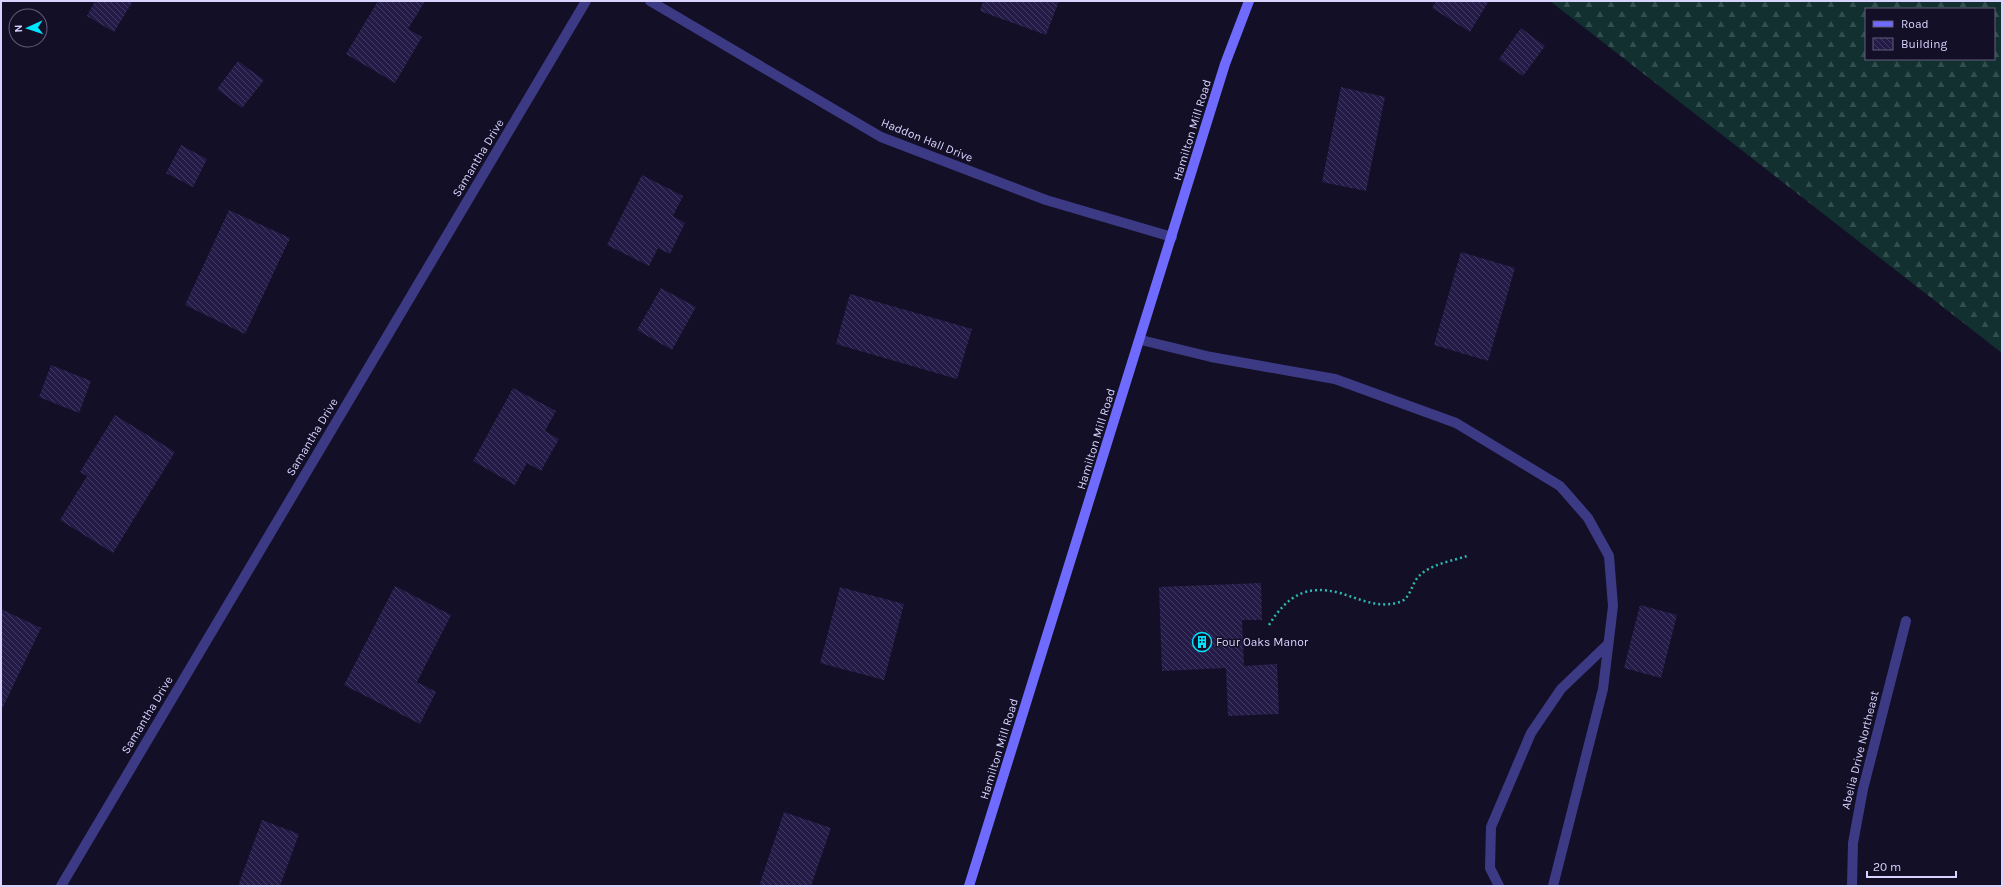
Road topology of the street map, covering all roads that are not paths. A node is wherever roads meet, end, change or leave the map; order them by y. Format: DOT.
graph roads {
  1 [pos="586,1"];
  2 [pos="650,1"];
  3 [pos="1248,1"];
  4 [pos="1172,237"];
  5 [pos="1140,340"];
  6 [pos="1906,621"];
  7 [pos="1608,644"];
  8 [pos="61,886"];
  9 [pos="969,886"];
  10 [pos="1499,886"];
  11 [pos="1553,886"];
  12 [pos="1852,886"];
  1 -- 8 [label="street, Samantha Drive"];
  2 -- 4 [label="street, Haddon Hall Drive"];
  3 -- 4 [label="main road, Hamilton Mill Road"];
  4 -- 5 [label="main road, Hamilton Mill Road"];
  5 -- 7 [label="street"];
  5 -- 9 [label="main road, Hamilton Mill Road"];
  6 -- 12 [label="street, Abelia Drive Northeast"];
  7 -- 10 [label="street"];
  7 -- 11 [label="street"];
}
